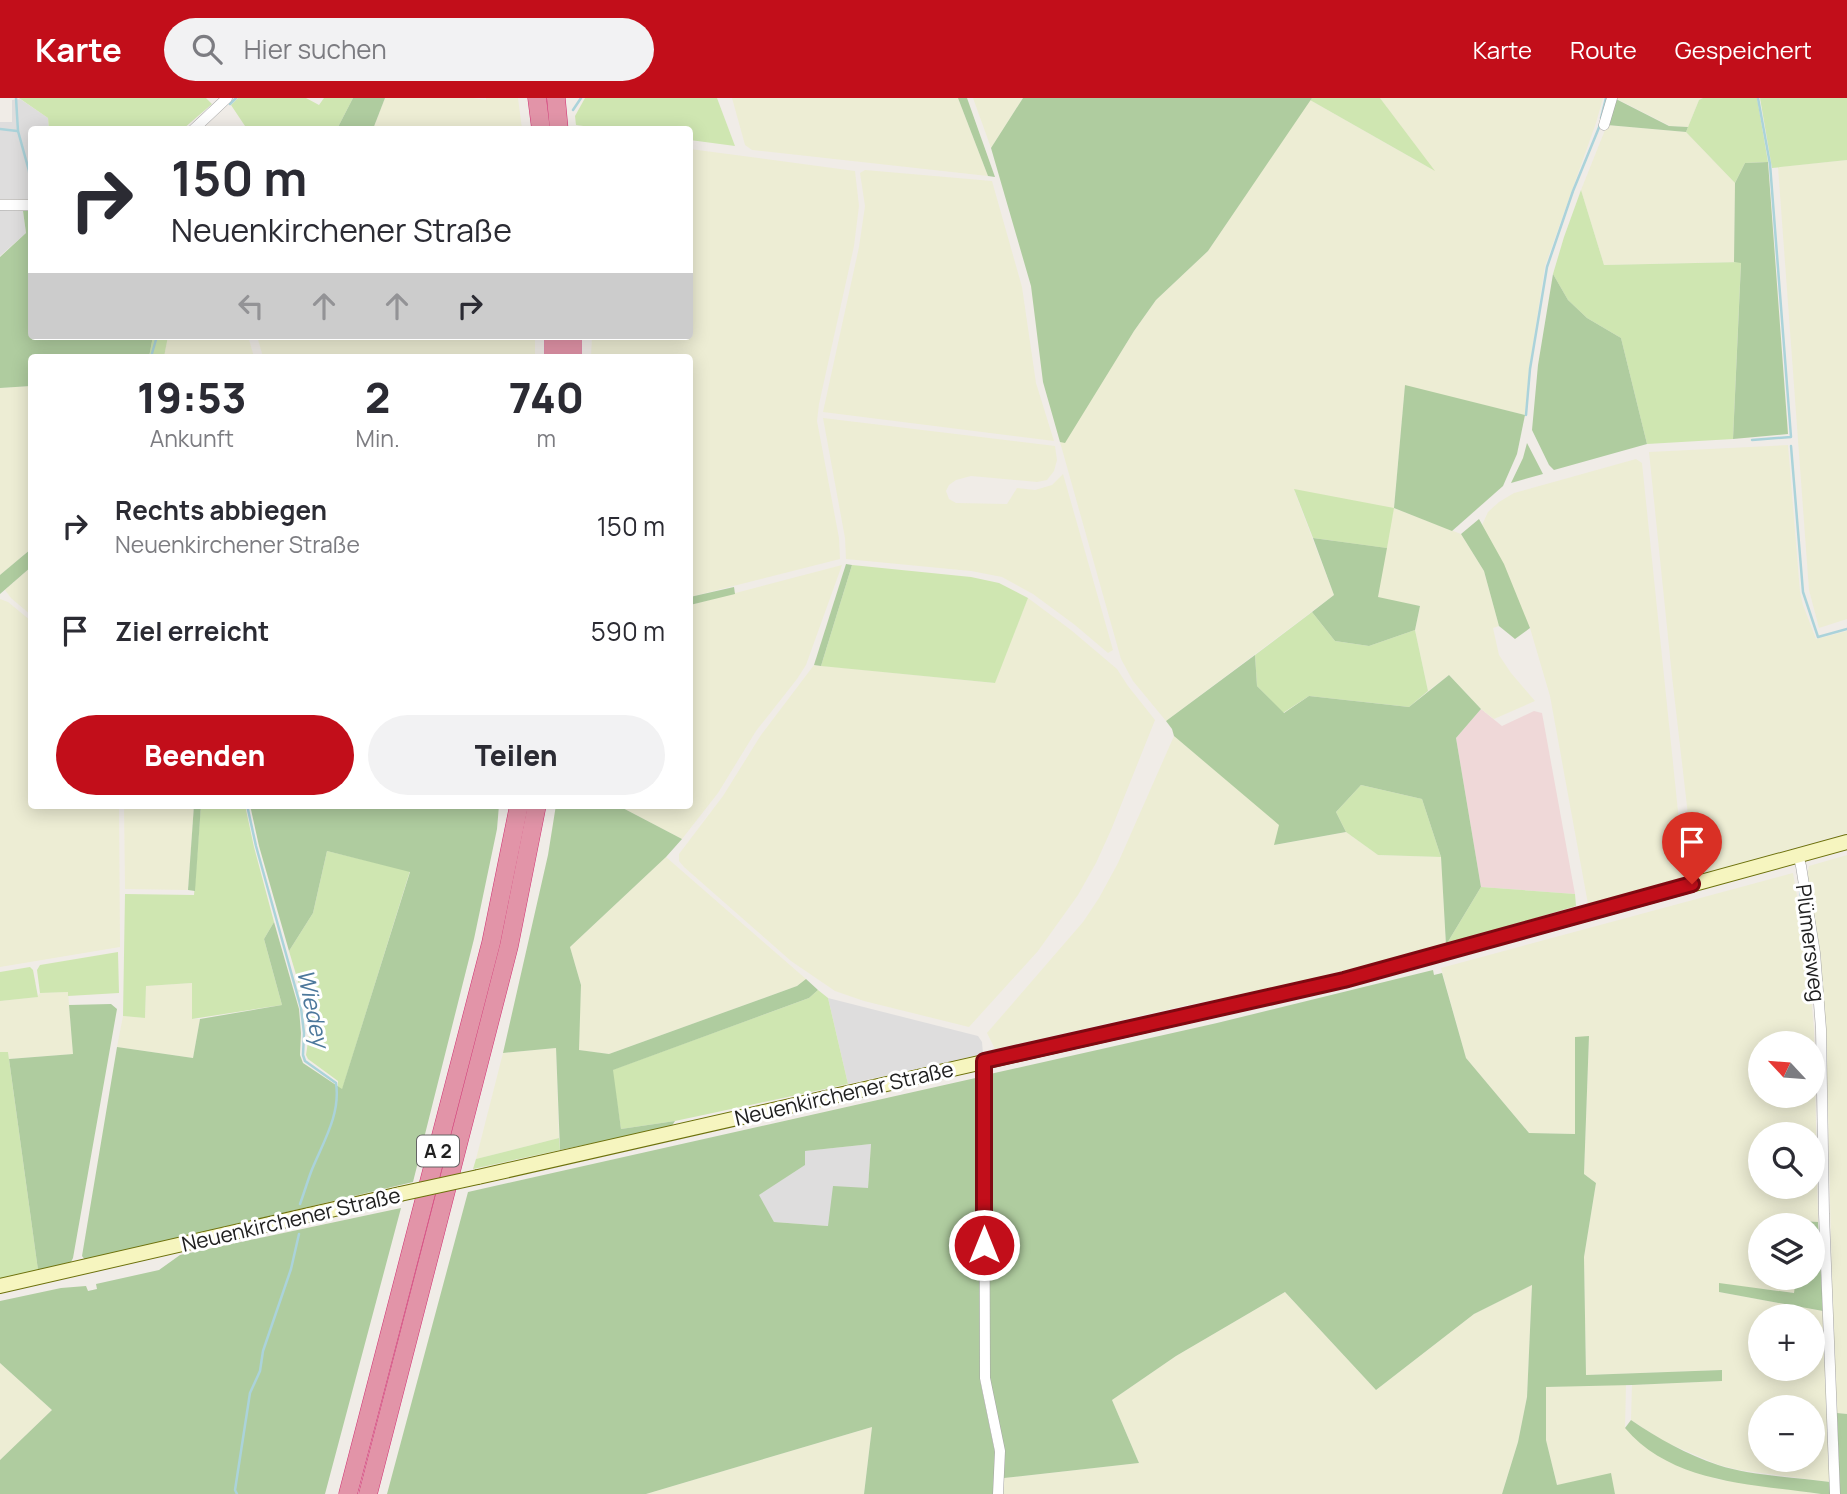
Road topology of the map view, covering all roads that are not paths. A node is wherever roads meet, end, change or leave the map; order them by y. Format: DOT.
graph roads {
  1 [pos="227,98"];
  2 [pos="537,98"];
  3 [pos="556,98"];
  4 [pos="1612,98"];
  5 [pos="1604,125"];
  6 [pos="198,126"];
  7 [pos="540,126"];
  8 [pos="559,126"];
  9 [pos="0,205"];
  10 [pos="28,205"];
  11 [pos="518,809"];
  12 [pos="536,809"];
  13 [pos="1847,842"];
  14 [pos="1798,855"];
  15 [pos="984,1061"];
  16 [pos="0,1286"];
  17 [pos="348,1494"];
  18 [pos="368,1494"];
  19 [pos="998,1494"];
  20 [pos="1835,1494"];
  1 -- 6 [label="street"];
  2 -- 7 [label="highway"];
  3 -- 8 [label="highway"];
  4 -- 5 [label="street"];
  9 -- 10 [label="street"];
  11 -- 17 [label="highway, A 2"];
  12 -- 18 [label="highway, A 2"];
  13 -- 14 [label="main road, Neuenkirchener Straße"];
  14 -- 15 [label="main road, Neuenkirchener Straße"];
  14 -- 20 [label="street, Plümersweg"];
  15 -- 16 [label="main road, Neuenkirchener Straße, bridge"];
  15 -- 19 [label="street"];
}
